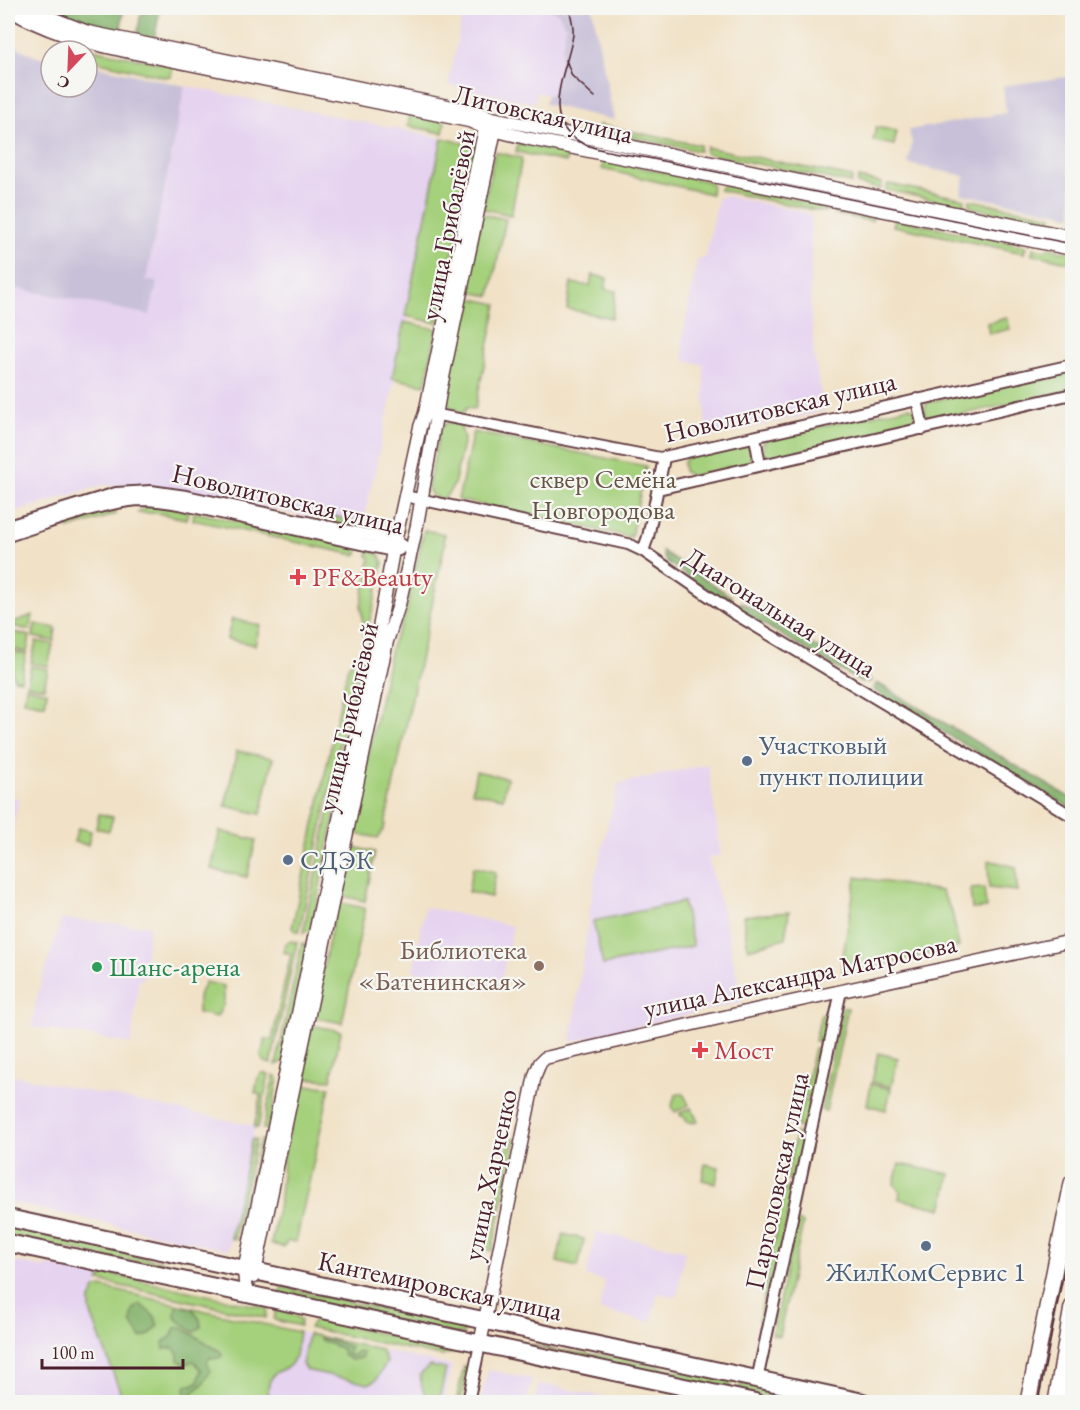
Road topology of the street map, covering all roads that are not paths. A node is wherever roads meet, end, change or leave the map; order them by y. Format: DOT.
graph roads {
  1 [pos="26,8"];
  2 [pos="8,9"];
  3 [pos="490,126"];
  4 [pos="1072,237"];
  5 [pos="1072,249"];
  6 [pos="1072,365"];
  7 [pos="1072,394"];
  8 [pos="917,399"];
  9 [pos="431,414"];
  10 [pos="923,429"];
  11 [pos="755,437"];
  12 [pos="664,458"];
  13 [pos="760,465"];
  14 [pos="658,489"];
  15 [pos="405,496"];
  16 [pos="420,499"];
  17 [pos="8,526"];
  18 [pos="8,536"];
  19 [pos="394,546"];
  20 [pos="411,550"];
  21 [pos="643,551"];
  22 [pos="1072,816"];
  23 [pos="1072,941"];
  24 [pos="841,991"];
  25 [pos="540,1063"];
  26 [pos="1072,1183"];
  27 [pos="8,1218"];
  28 [pos="8,1243"];
  29 [pos="250,1272"];
  30 [pos="246,1294"];
  31 [pos="1072,1307"];
  32 [pos="484,1322"];
  33 [pos="480,1344"];
  34 [pos="757,1380"];
  35 [pos="468,1402"];
  36 [pos="751,1402"];
  37 [pos="862,1402"];
  38 [pos="1028,1402"];
  39 [pos="1056,1402"];
  1 -- 3 [label="street, Литовская улица"];
  2 -- 3 [label="street, Литовская улица"];
  3 -- 4 [label="street, Литовская улица"];
  3 -- 5 [label="street, Литовская улица"];
  3 -- 9 [label="street, улица Грибалёвой"];
  6 -- 8 [label="street, Новолитовская улица"];
  7 -- 10 [label="street, Новолитовская улица"];
  8 -- 10 [label="street"];
  8 -- 11 [label="street, Новолитовская улица"];
  9 -- 12 [label="street, Новолитовская улица"];
  9 -- 15 [label="street, улица Грибалёвой"];
  9 -- 16 [label="street, улица Грибалёвой"];
  10 -- 13 [label="street, Новолитовская улица"];
  11 -- 12 [label="street, Новолитовская улица"];
  11 -- 13 [label="street"];
  12 -- 14 [label="street"];
  13 -- 14 [label="street, Новолитовская улица"];
  14 -- 21 [label="street"];
  15 -- 16 [label="street, Диагональная улица"];
  15 -- 19 [label="street, улица Грибалёвой"];
  16 -- 20 [label="street, улица Грибалёвой"];
  16 -- 21 [label="street, Диагональная улица"];
  17 -- 19 [label="street, Новолитовская улица"];
  18 -- 19 [label="street, Новолитовская улица"];
  19 -- 20 [label="street, Новолитовская улица"];
  19 -- 29 [label="street, улица Грибалёвой"];
  20 -- 29 [label="street, улица Грибалёвой"];
  21 -- 22 [label="street, Диагональная улица"];
  23 -- 24 [label="street, улица Александра Матросова"];
  24 -- 25 [label="street, улица Александра Матросова"];
  24 -- 34 [label="street, Парголовская улица"];
  25 -- 32 [label="street, улица Харченко"];
  26 -- 38 [label="main road"];
  27 -- 29 [label="main road, Кантемировская улица"];
  28 -- 30 [label="main road, Кантемировская улица"];
  29 -- 30 [label="street, улица Грибалёвой"];
  29 -- 32 [label="main road, Кантемировская улица"];
  30 -- 33 [label="main road, Кантемировская улица"];
  31 -- 39 [label="main road"];
  32 -- 33 [label="street, улица Харченко"];
  32 -- 34 [label="main road, Кантемировская улица"];
  33 -- 35 [label="street, улица Харченко"];
  33 -- 36 [label="main road, Кантемировская улица"];
  34 -- 37 [label="main road, Кантемировская улица"];
}
